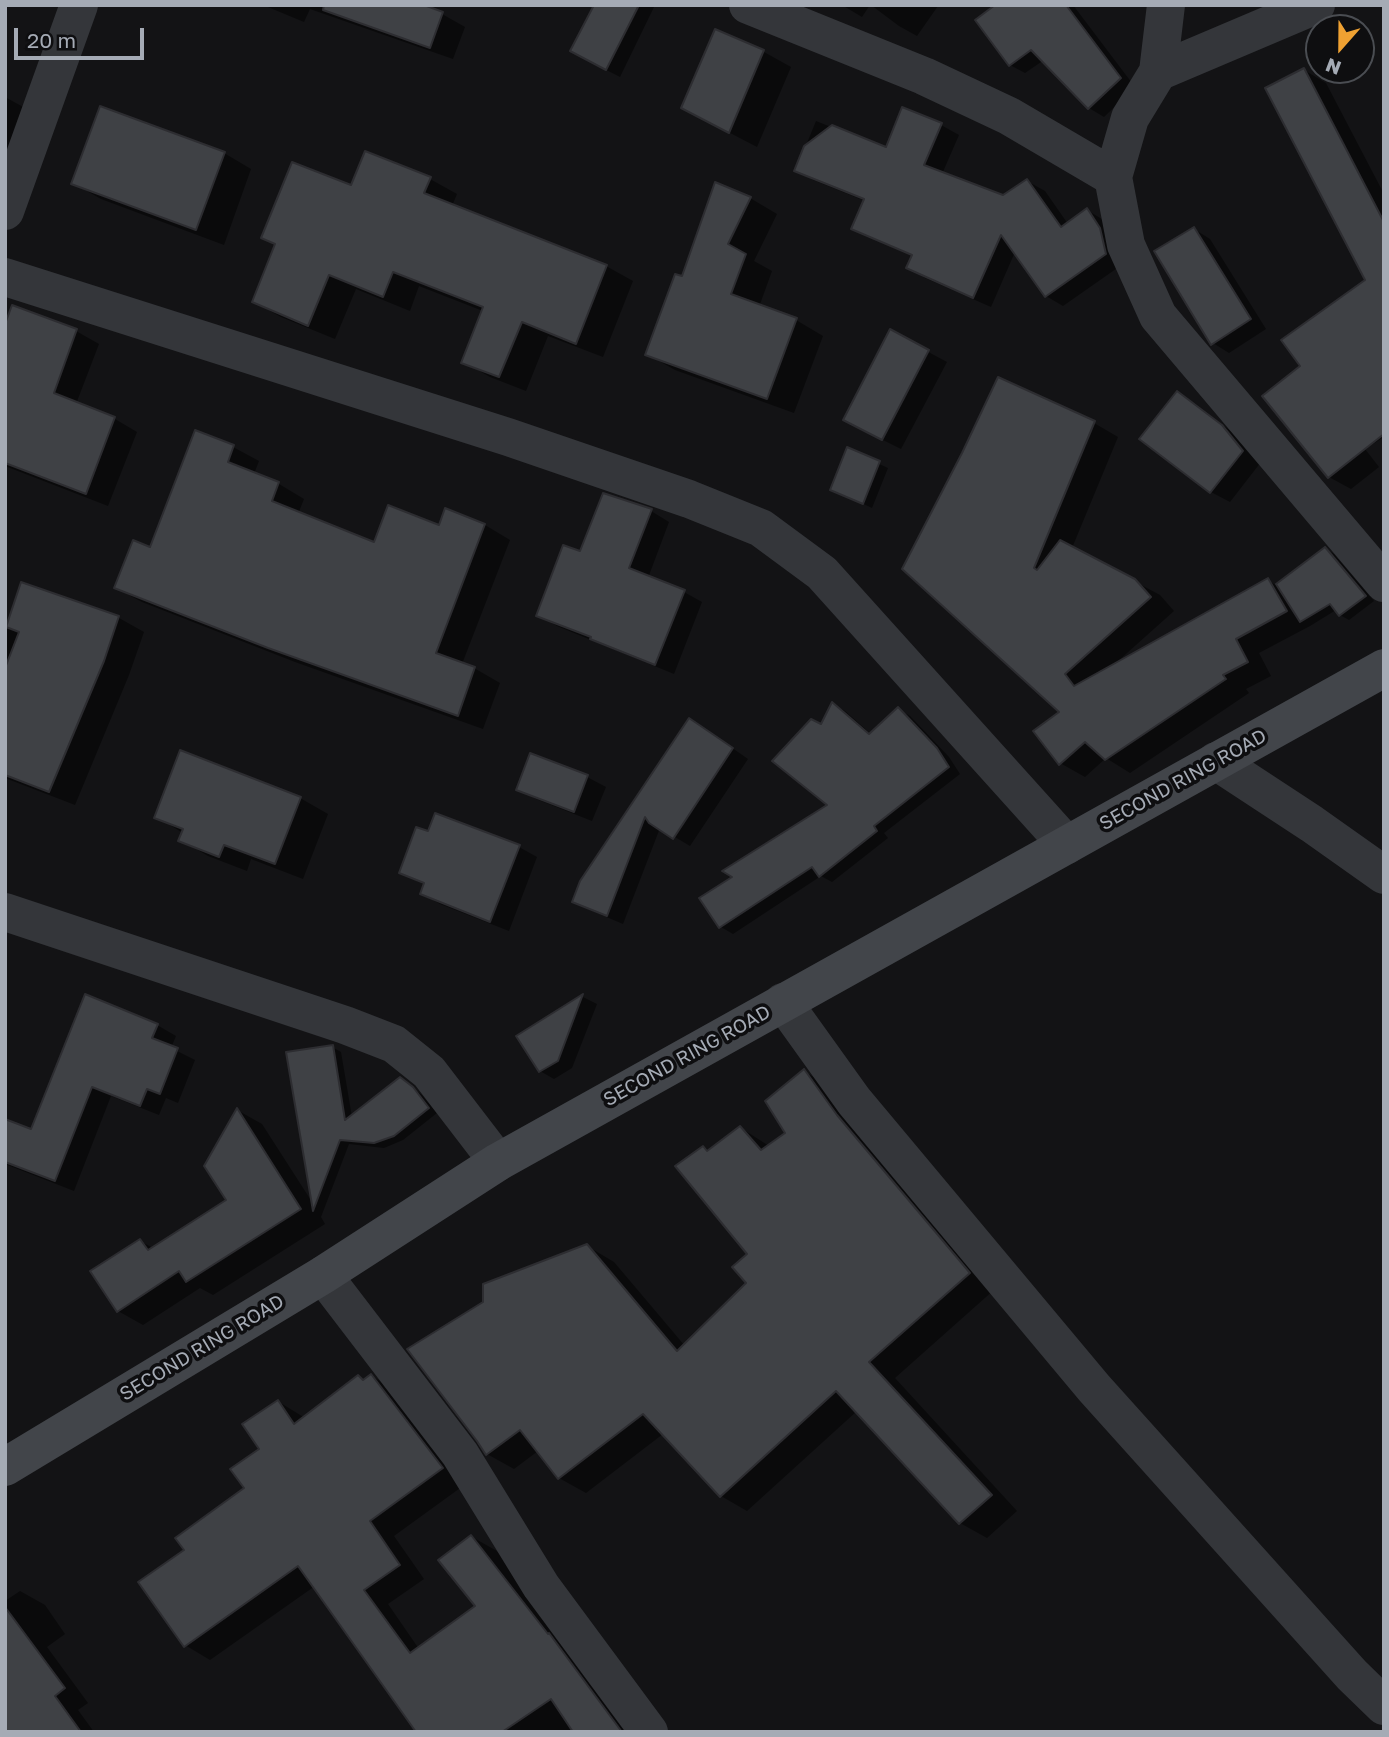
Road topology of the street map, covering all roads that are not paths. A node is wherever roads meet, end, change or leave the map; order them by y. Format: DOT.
graph roads {
  1 [pos="79,5"];
  2 [pos="748,5"];
  3 [pos="1166,5"];
  4 [pos="1316,5"];
  5 [pos="1158,72"];
  6 [pos="1114,177"];
  7 [pos="5,211"];
  8 [pos="5,276"];
  9 [pos="1384,583"];
  10 [pos="1384,668"];
  11 [pos="1216,761"];
  12 [pos="1066,845"];
  13 [pos="1384,876"];
  14 [pos="5,912"];
  15 [pos="783,1002"];
  16 [pos="498,1162"];
  17 [pos="323,1275"];
  18 [pos="5,1467"];
  19 [pos="1384,1706"];
  20 [pos="649,1732"];
  1 -- 7 [label="street"];
  2 -- 6 [label="street"];
  3 -- 5 [label="street"];
  4 -- 5 [label="street"];
  5 -- 6 [label="street"];
  6 -- 9 [label="street"];
  8 -- 12 [label="street"];
  10 -- 11 [label="main road, SECOND RING ROAD"];
  11 -- 12 [label="main road, SECOND RING ROAD"];
  11 -- 13 [label="street"];
  12 -- 15 [label="main road, SECOND RING ROAD"];
  14 -- 16 [label="street"];
  15 -- 16 [label="main road, SECOND RING ROAD"];
  15 -- 19 [label="street"];
  16 -- 17 [label="main road, SECOND RING ROAD"];
  17 -- 18 [label="main road, SECOND RING ROAD"];
  17 -- 20 [label="street"];
}
